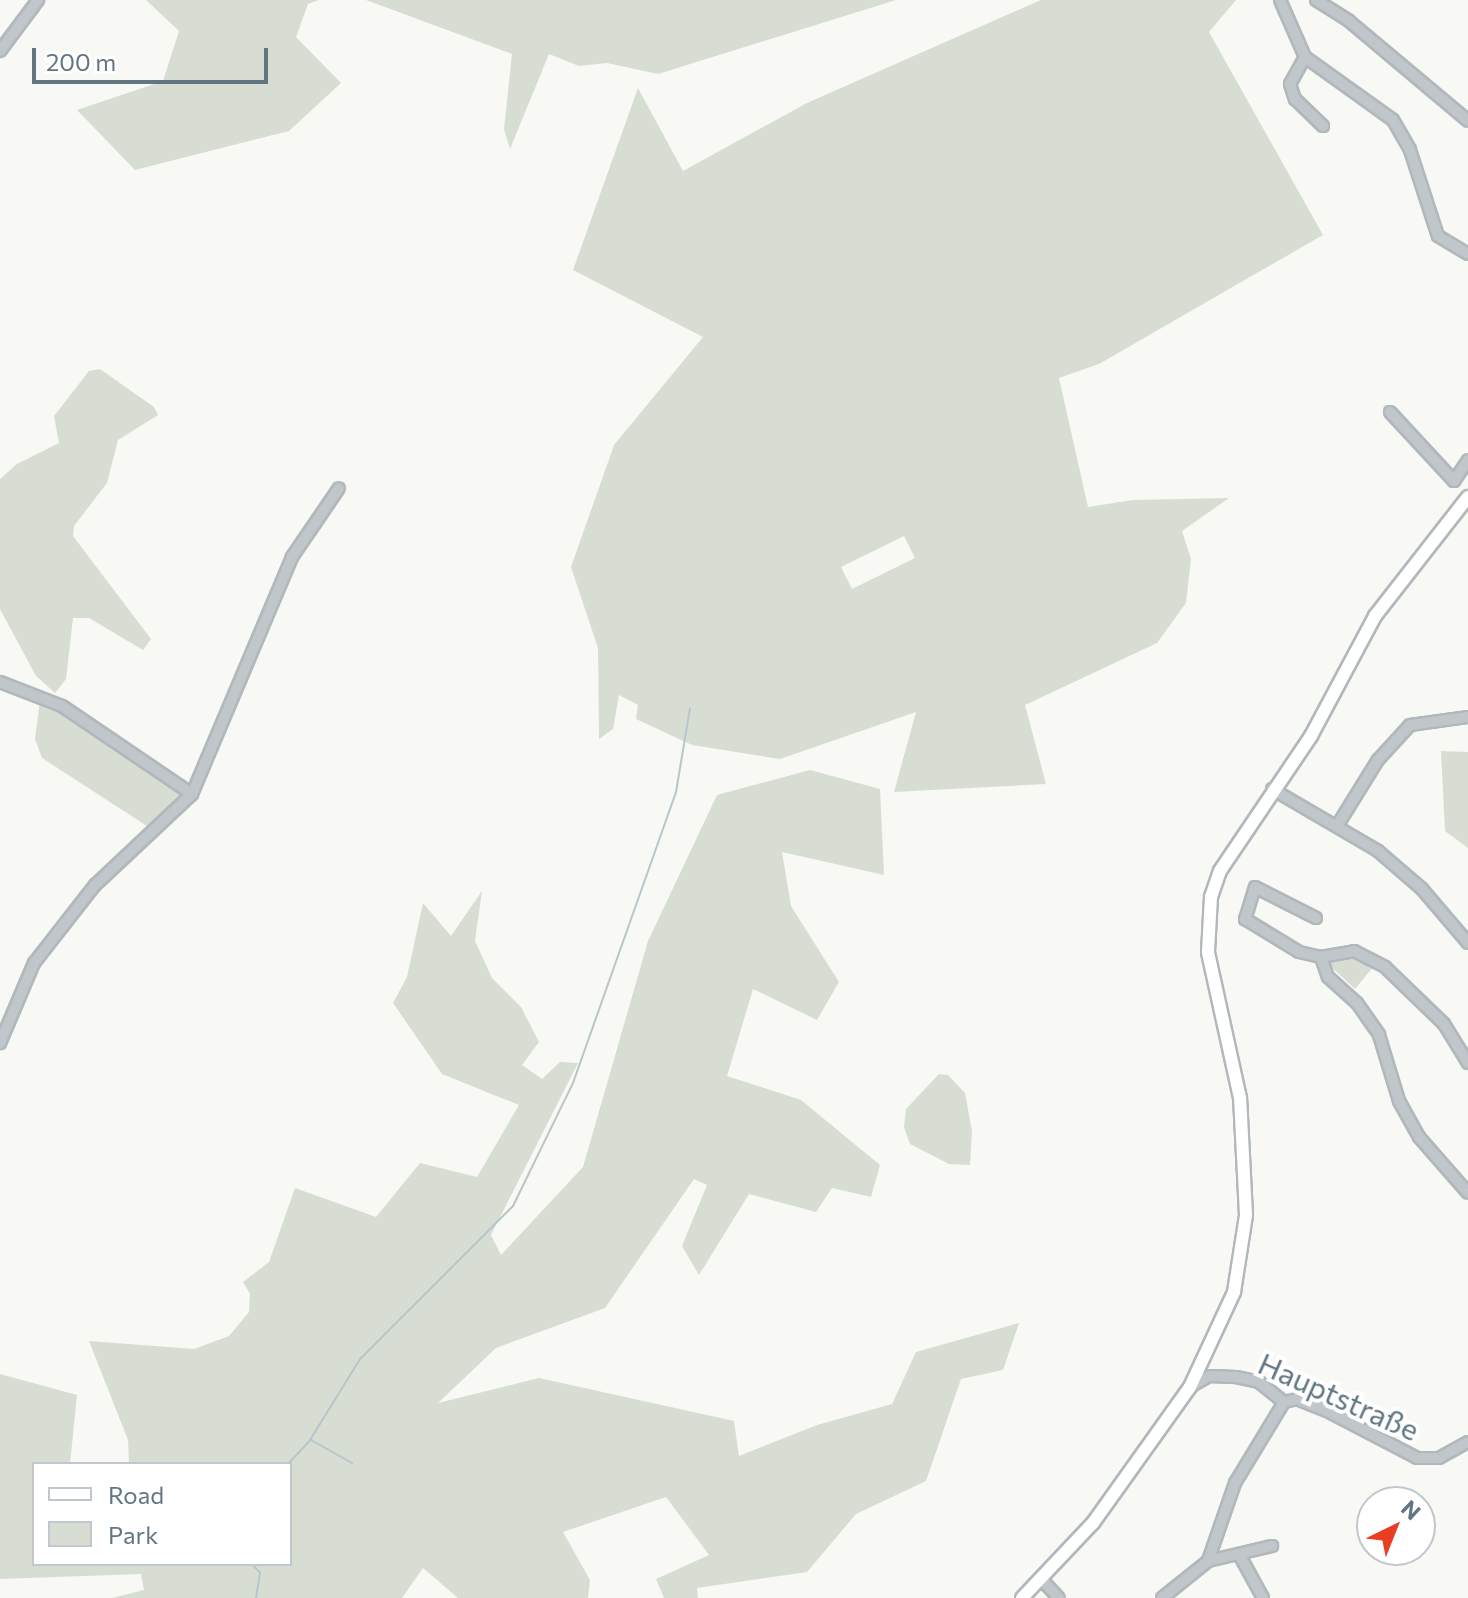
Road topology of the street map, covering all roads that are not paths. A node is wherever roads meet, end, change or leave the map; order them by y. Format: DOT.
graph roads {
  1 [pos="38,0"];
  2 [pos="1280,0"];
  3 [pos="1316,0"];
  4 [pos="0,51"];
  5 [pos="1305,57"];
  6 [pos="1468,121"];
  7 [pos="1323,126"];
  8 [pos="1468,254"];
  9 [pos="1390,412"];
  10 [pos="1468,460"];
  11 [pos="339,488"];
  12 [pos="1468,497"];
  13 [pos="0,682"];
  14 [pos="1468,717"];
  15 [pos="1272,789"];
  16 [pos="192,794"];
  17 [pos="1337,826"];
  18 [pos="1316,918"];
  19 [pos="1468,943"];
  20 [pos="1321,957"];
  21 [pos="0,1043"];
  22 [pos="1468,1063"];
  23 [pos="1468,1193"];
  24 [pos="1190,1387"];
  25 [pos="1284,1402"];
  26 [pos="1468,1442"];
  27 [pos="1272,1546"];
  28 [pos="1240,1556"];
  29 [pos="1208,1561"];
  30 [pos="1043,1581"];
  31 [pos="1022,1598"];
  32 [pos="1059,1598"];
  33 [pos="1162,1598"];
  34 [pos="1263,1598"];
  1 -- 4 [label="street"];
  2 -- 5 [label="street"];
  3 -- 6 [label="street"];
  5 -- 7 [label="street"];
  5 -- 8 [label="street"];
  9 -- 10 [label="street"];
  11 -- 16 [label="street"];
  12 -- 15 [label="main road"];
  13 -- 16 [label="street"];
  14 -- 17 [label="street"];
  15 -- 17 [label="street"];
  15 -- 24 [label="main road"];
  16 -- 21 [label="street"];
  17 -- 19 [label="street"];
  18 -- 20 [label="street"];
  20 -- 22 [label="street"];
  20 -- 23 [label="street"];
  24 -- 25 [label="street, Hauptstraße"];
  24 -- 30 [label="main road"];
  25 -- 26 [label="street, Hauptstraße"];
  25 -- 29 [label="street"];
  27 -- 28 [label="street"];
  28 -- 29 [label="street"];
  28 -- 34 [label="street"];
  29 -- 33 [label="street"];
  30 -- 31 [label="main road"];
  30 -- 32 [label="street"];
}
